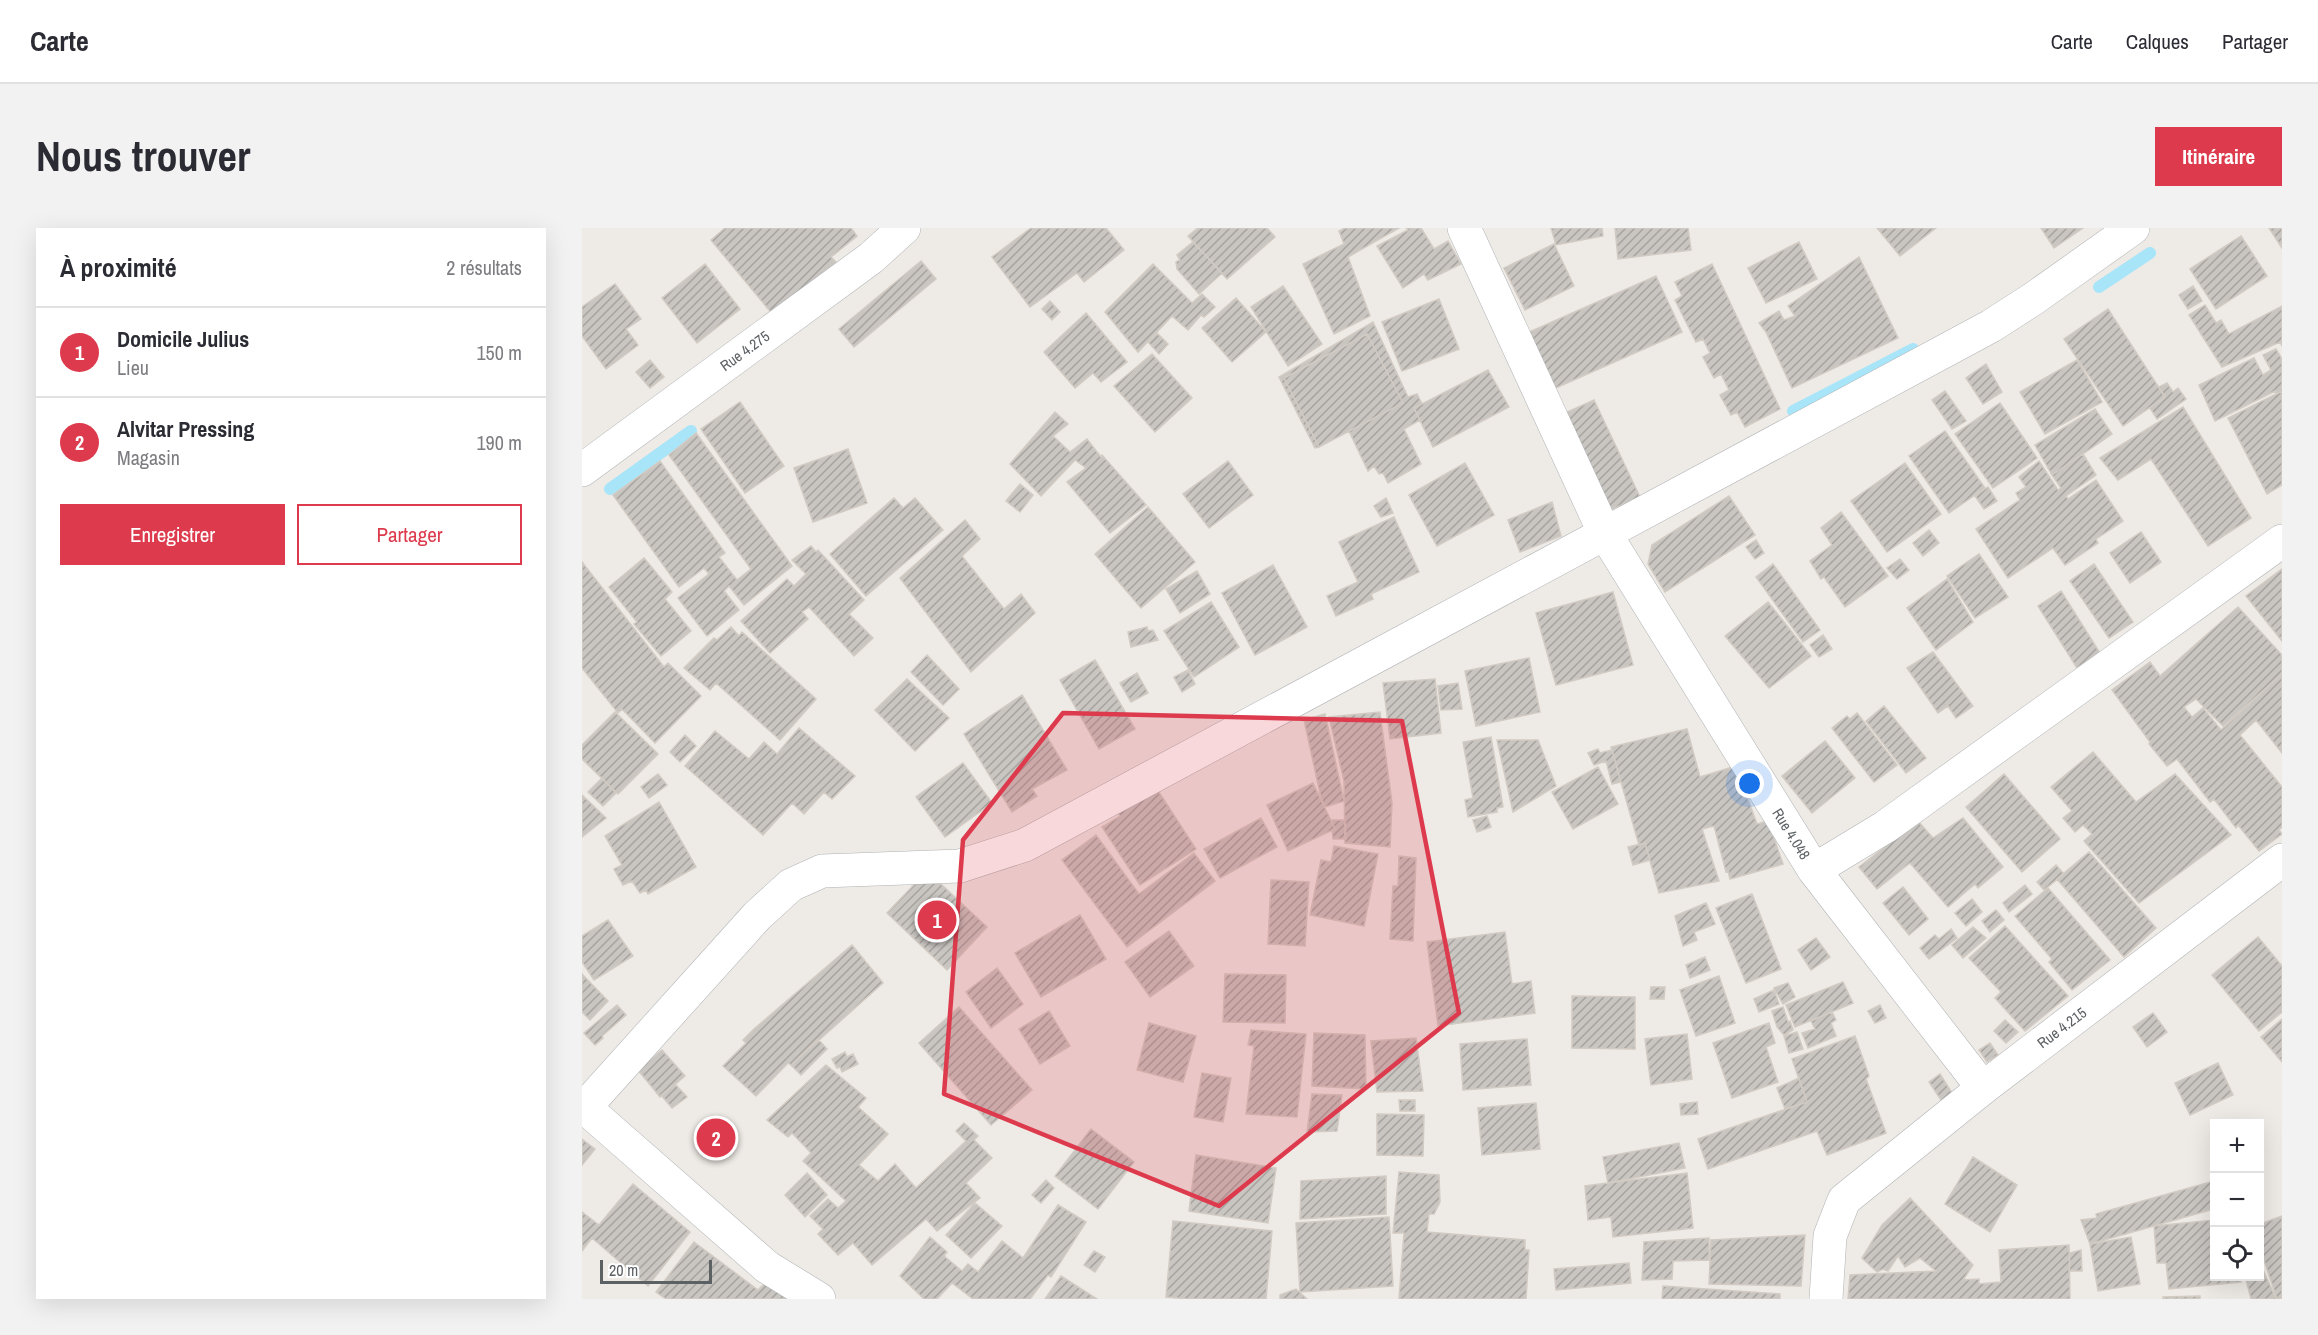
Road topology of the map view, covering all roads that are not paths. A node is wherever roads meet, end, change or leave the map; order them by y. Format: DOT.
graph roads {
  1 [pos="904,228"];
  2 [pos="1464,228"];
  3 [pos="2133,228"];
  4 [pos="582,470"];
  5 [pos="1604,532"];
  6 [pos="2282,541"];
  7 [pos="2282,860"];
  8 [pos="1814,870"];
  9 [pos="1983,1088"];
  10 [pos="584,1106"];
  11 [pos="819,1299"];
  12 [pos="1826,1299"];
  1 -- 4 [label="street, Rue 4.275"];
  2 -- 5 [label="street, Rue 4.048"];
  3 -- 5 [label="street"];
  5 -- 8 [label="street, Rue 4.048"];
  5 -- 10 [label="street"];
  6 -- 8 [label="street"];
  7 -- 9 [label="street, Rue 4.215"];
  8 -- 9 [label="street, Rue 4.048"];
  9 -- 12 [label="street, Rue 4.215"];
  10 -- 11 [label="street"];
}
